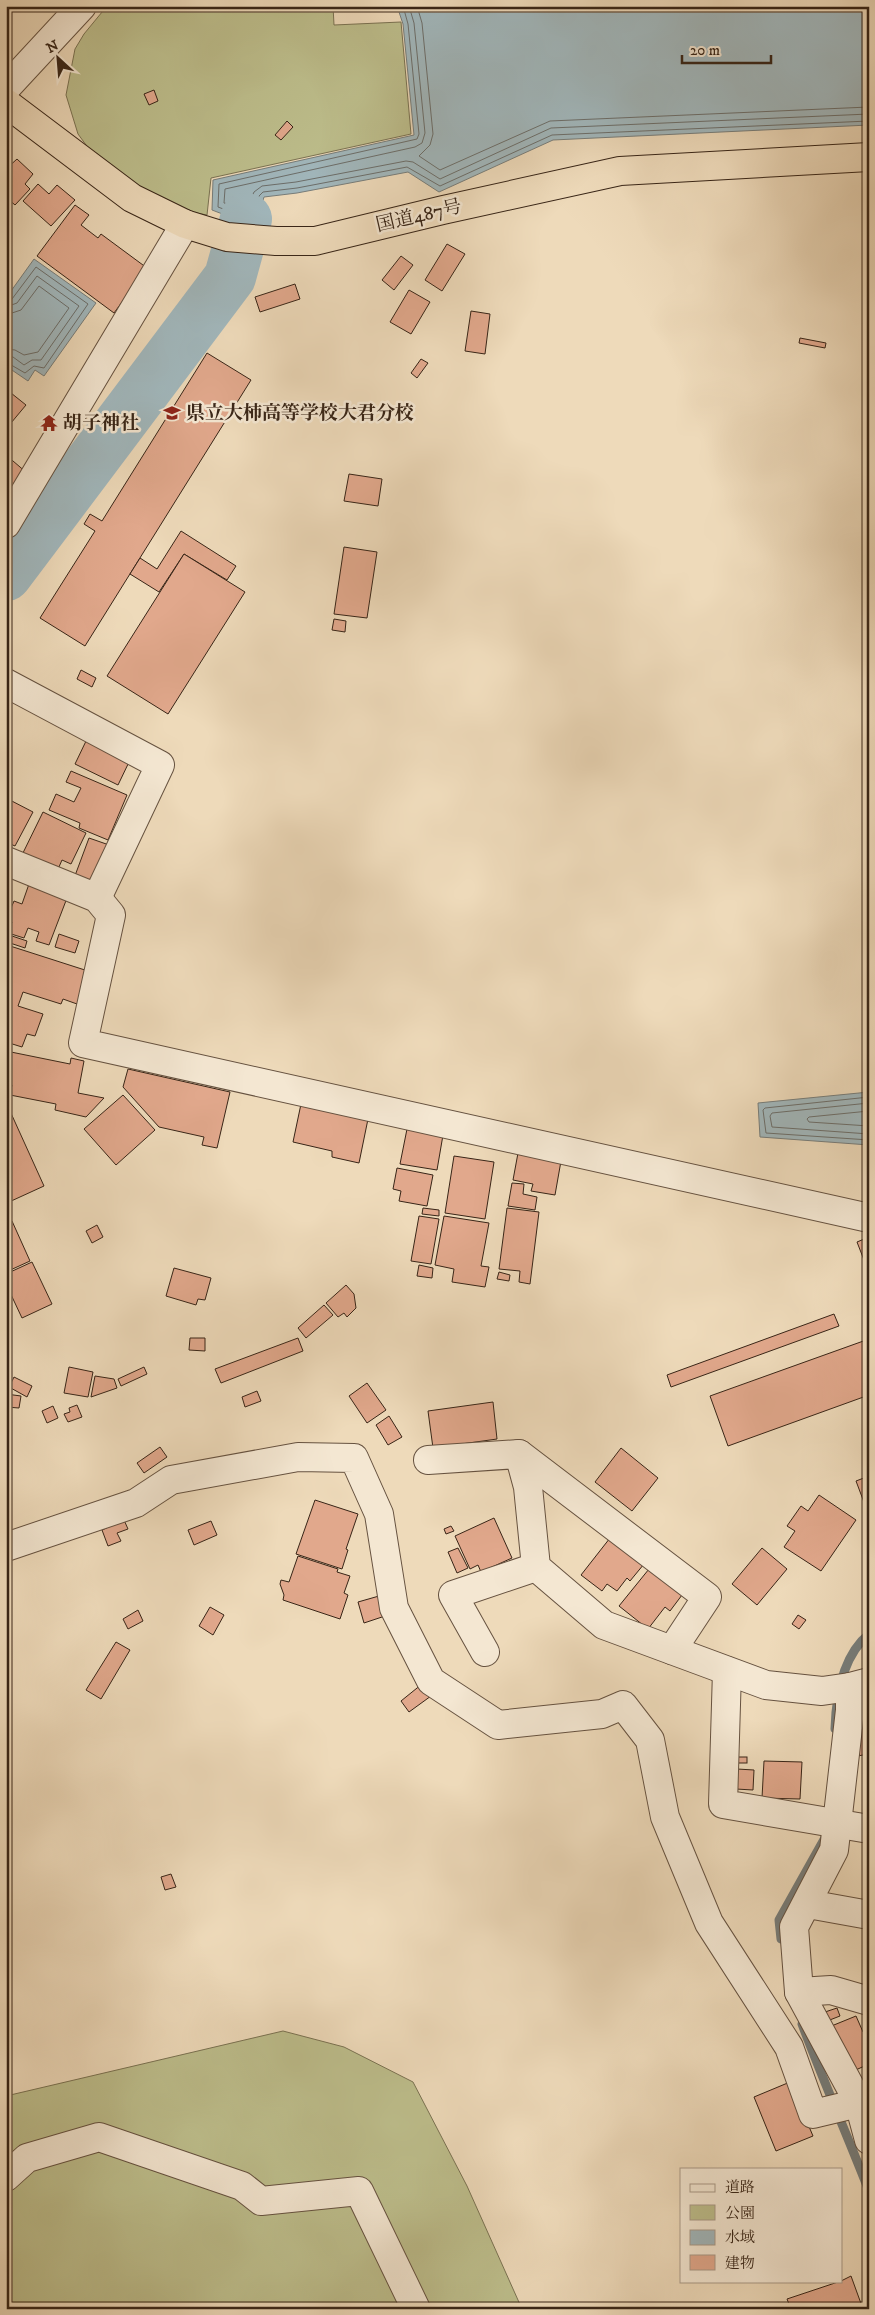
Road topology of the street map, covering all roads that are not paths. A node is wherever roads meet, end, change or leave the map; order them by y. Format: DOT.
graph roads {
  1 [pos="82,6"];
  2 [pos="6,88"];
  3 [pos="6,103"];
  4 [pos="869,157"];
  5 [pos="185,224"];
  6 [pos="6,524"];
  7 [pos="6,683"];
  8 [pos="6,861"];
  9 [pos="98,898"];
  10 [pos="869,1218"];
  11 [pos="519,1454"];
  12 [pos="428,1460"];
  13 [pos="6,1547"];
  14 [pos="536,1566"];
  15 [pos="672,1650"];
  16 [pos="485,1652"];
  17 [pos="727,1671"];
  18 [pos="859,1684"];
  19 [pos="827,1823"];
  20 [pos="869,1829"];
  21 [pos="808,1904"];
  22 [pos="869,1915"];
  23 [pos="799,1992"];
  24 [pos="869,2001"];
  25 [pos="864,2103"];
  26 [pos="869,2140"];
  27 [pos="6,2177"];
  28 [pos="416,2309"];
  1 -- 2 [label="street"];
  3 -- 5 [label="highway, 国道487号"];
  4 -- 5 [label="highway, 国道487号"];
  5 -- 6 [label="street"];
  7 -- 9 [label="street"];
  8 -- 9 [label="street"];
  9 -- 10 [label="street"];
  11 -- 12 [label="street"];
  11 -- 14 [label="street"];
  11 -- 15 [label="street"];
  13 -- 25 [label="street"];
  14 -- 15 [label="street"];
  14 -- 16 [label="street"];
  15 -- 17 [label="street"];
  17 -- 18 [label="street"];
  17 -- 19 [label="street"];
  18 -- 19 [label="street"];
  19 -- 20 [label="street"];
  19 -- 21 [label="street"];
  21 -- 22 [label="street"];
  21 -- 23 [label="street"];
  23 -- 24 [label="street"];
  23 -- 25 [label="street"];
  25 -- 26 [label="street"];
  27 -- 28 [label="street"];
}
